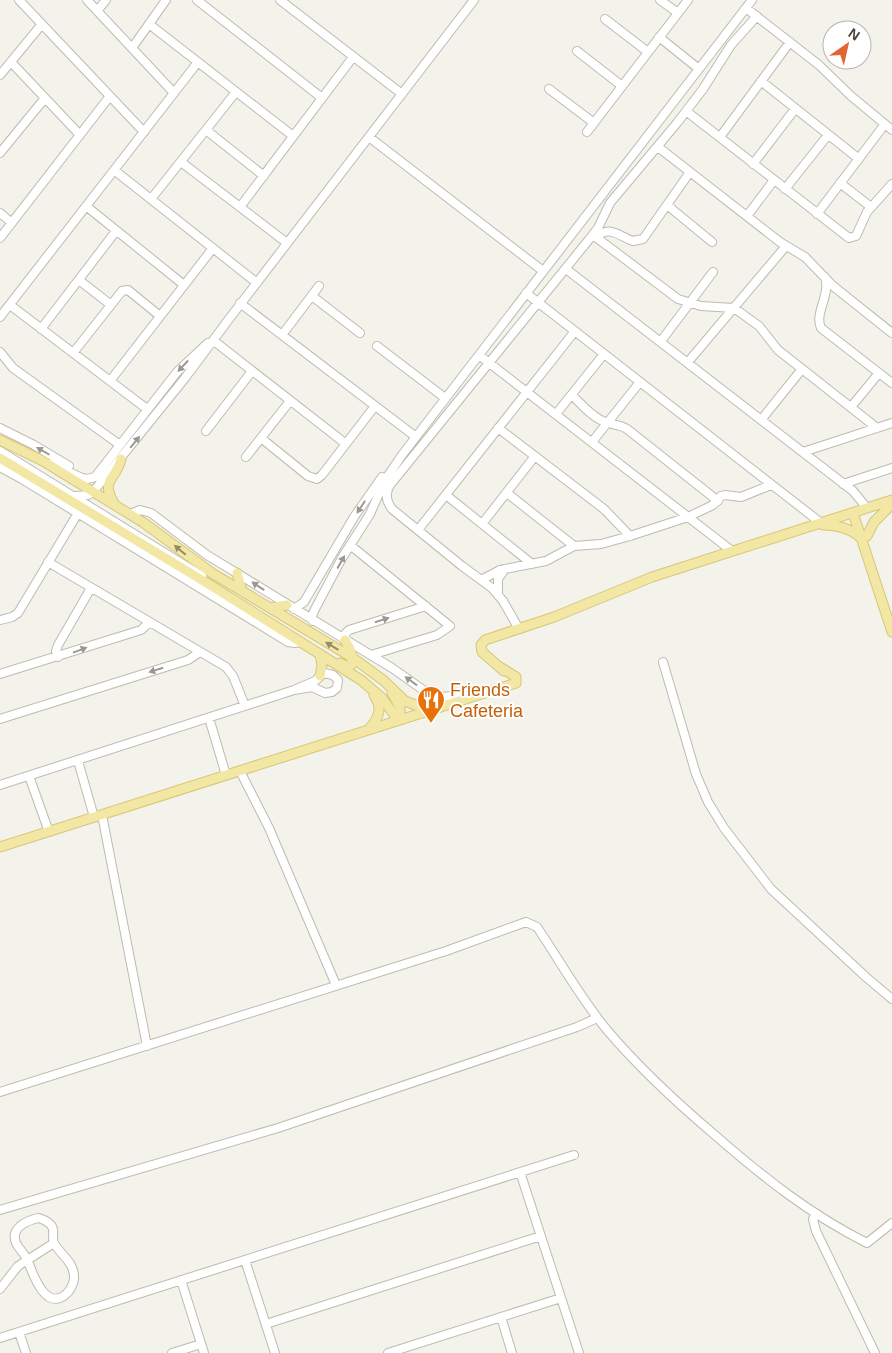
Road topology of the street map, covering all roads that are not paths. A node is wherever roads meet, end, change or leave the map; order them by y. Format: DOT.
graph roads {
  1 [pos="20,0"];
  2 [pos="87,0"];
  3 [pos="106,0"];
  4 [pos="166,0"];
  5 [pos="197,0"];
  6 [pos="280,0"];
  7 [pos="474,0"];
  8 [pos="660,0"];
  9 [pos="688,0"];
  10 [pos="752,0"];
  11 [pos="746,8"];
  12 [pos="98,11"];
  13 [pos="678,13"];
  14 [pos="757,16"];
  15 [pos="605,19"];
  16 [pos="42,24"];
  17 [pos="149,24"];
  18 [pos="660,37"];
  19 [pos="790,42"];
  20 [pos="132,48"];
  21 [pos="577,51"];
  22 [pos="648,52"];
  23 [pos="353,56"];
  24 [pos="11,62"];
  25 [pos="198,62"];
  26 [pos="699,69"];
  27 [pos="0,75"];
  28 [pos="761,81"];
  29 [pos="622,86"];
  30 [pos="549,89"];
  31 [pos="236,92"];
  32 [pos="174,93"];
  33 [pos="402,94"];
  34 [pos="110,96"];
  35 [pos="45,98"];
  36 [pos="322,98"];
  37 [pos="796,109"];
  38 [pos="686,111"];
  39 [pos="594,123"];
  40 [pos="885,124"];
  41 [pos="206,130"];
  42 [pos="892,130"];
  43 [pos="144,132"];
  44 [pos="587,132"];
  45 [pos="80,135"];
  46 [pos="828,135"];
  47 [pos="293,136"];
  48 [pos="369,137"];
  49 [pos="720,137"];
  50 [pos="658,147"];
  51 [pos="0,153"];
  52 [pos="859,159"];
  53 [pos="181,162"];
  54 [pos="753,164"];
  55 [pos="114,170"];
  56 [pos="690,172"];
  57 [pos="264,176"];
  58 [pos="774,180"];
  59 [pos="840,183"];
  60 [pos="892,184"];
  61 [pos="785,189"];
  62 [pos="151,199"];
  63 [pos="86,206"];
  64 [pos="667,206"];
  65 [pos="871,206"];
  66 [pos="240,208"];
  67 [pos="0,213"];
  68 [pos="816,214"];
  69 [pos="747,216"];
  70 [pos="12,223"];
  71 [pos="116,231"];
  72 [pos="594,236"];
  73 [pos="0,238"];
  74 [pos="712,242"];
  75 [pos="287,243"];
  76 [pos="786,246"];
  77 [pos="213,248"];
  78 [pos="566,269"];
  79 [pos="544,271"];
  80 [pos="713,272"];
  81 [pos="825,277"];
  82 [pos="79,280"];
  83 [pos="257,283"];
  84 [pos="184,285"];
  85 [pos="319,286"];
  86 [pos="526,293"];
  87 [pos="312,296"];
  88 [pos="114,302"];
  89 [pos="539,303"];
  90 [pos="240,304"];
  91 [pos="689,304"];
  92 [pos="10,305"];
  93 [pos="734,308"];
  94 [pos="160,316"];
  95 [pos="0,317"];
  96 [pos="229,318"];
  97 [pos="41,329"];
  98 [pos="575,331"];
  99 [pos="892,333"];
  100 [pos="360,334"];
  101 [pos="282,335"];
  102 [pos="214,341"];
  103 [pos="661,341"];
  104 [pos="377,346"];
  105 [pos="0,352"];
  106 [pos="73,353"];
  107 [pos="604,354"];
  108 [pos="479,355"];
  109 [pos="688,362"];
  110 [pos="490,364"];
  111 [pos="802,369"];
  112 [pos="252,371"];
  113 [pos="879,373"];
  114 [pos="110,381"];
  115 [pos="640,382"];
  116 [pos="892,383"];
  117 [pos="527,392"];
  118 [pos="572,395"];
  119 [pos="445,398"];
  120 [pos="290,401"];
  121 [pos="375,406"];
  122 [pos="851,407"];
  123 [pos="147,409"];
  124 [pos="556,414"];
  125 [pos="761,420"];
  126 [pos="608,423"];
  127 [pos="892,423"];
  128 [pos="0,428"];
  129 [pos="498,428"];
  130 [pos="877,428"];
  131 [pos="206,431"];
  132 [pos="416,437"];
  133 [pos="261,438"];
  134 [pos="0,440"];
  135 [pos="592,442"];
  136 [pos="346,444"];
  137 [pos="120,445"];
  138 [pos="0,451"];
  139 [pos="803,452"];
  140 [pos="402,455"];
  141 [pos="117,456"];
  142 [pos="535,456"];
  143 [pos="246,457"];
  144 [pos="0,458"];
  145 [pos="43,462"];
  146 [pos="0,467"];
  147 [pos="892,468"];
  148 [pos="771,484"];
  149 [pos="843,484"];
  150 [pos="93,492"];
  151 [pos="506,493"];
  152 [pos="446,495"];
  153 [pos="76,496"];
  154 [pos="892,500"];
  155 [pos="718,501"];
  156 [pos="892,504"];
  157 [pos="115,505"];
  158 [pos="860,511"];
  159 [pos="78,513"];
  160 [pos="130,514"];
  161 [pos="688,517"];
  162 [pos="482,524"];
  163 [pos="816,524"];
  164 [pos="418,530"];
  165 [pos="630,536"];
  166 [pos="865,537"];
  167 [pos="350,545"];
  168 [pos="574,546"];
  169 [pos="732,551"];
  170 [pos="48,562"];
  171 [pos="169,564"];
  172 [pos="532,564"];
  173 [pos="505,569"];
  174 [pos="237,573"];
  175 [pos="318,578"];
  176 [pos="481,580"];
  177 [pos="329,584"];
  178 [pos="210,585"];
  179 [pos="91,588"];
  180 [pos="242,591"];
  181 [pos="498,594"];
  182 [pos="426,606"];
  183 [pos="290,607"];
  184 [pos="270,608"];
  185 [pos="892,613"];
  186 [pos="0,620"];
  187 [pos="313,621"];
  188 [pos="150,622"];
  189 [pos="519,629"];
  190 [pos="892,632"];
  191 [pos="345,640"];
  192 [pos="301,642"];
  193 [pos="200,652"];
  194 [pos="371,655"];
  195 [pos="323,656"];
  196 [pos="58,657"];
  197 [pos="353,658"];
  198 [pos="663,662"];
  199 [pos="500,667"];
  200 [pos="343,669"];
  201 [pos="373,673"];
  202 [pos="0,674"];
  203 [pos="320,676"];
  204 [pos="504,687"];
  205 [pos="294,690"];
  206 [pos="472,697"];
  207 [pos="245,706"];
  208 [pos="440,706"];
  209 [pos="209,718"];
  210 [pos="0,719"];
  211 [pos="399,720"];
  212 [pos="368,730"];
  213 [pos="78,761"];
  214 [pos="240,771"];
  215 [pos="226,775"];
  216 [pos="29,776"];
  217 [pos="0,786"];
  218 [pos="98,816"];
  219 [pos="49,832"];
  220 [pos="0,847"];
  221 [pos="336,985"];
  222 [pos="892,999"];
  223 [pos="597,1018"];
  224 [pos="148,1046"];
  225 [pos="0,1092"];
  226 [pos="574,1155"];
  227 [pos="520,1172"];
  228 [pos="0,1210"];
  229 [pos="816,1214"];
  230 [pos="892,1223"];
  231 [pos="541,1236"];
  232 [pos="54,1243"];
  233 [pos="27,1259"];
  234 [pos="245,1260"];
  235 [pos="0,1274"];
  236 [pos="8,1278"];
  237 [pos="181,1280"];
  238 [pos="0,1289"];
  239 [pos="561,1298"];
  240 [pos="501,1317"];
  241 [pos="266,1324"];
  242 [pos="19,1332"];
  243 [pos="0,1338"];
  244 [pos="201,1344"];
  245 [pos="26,1353"];
  246 [pos="172,1353"];
  247 [pos="204,1353"];
  248 [pos="275,1353"];
  249 [pos="388,1353"];
  250 [pos="512,1353"];
  251 [pos="579,1353"];
  252 [pos="875,1353"];
  1 -- 16 [label="street"];
  2 -- 12 [label="street"];
  3 -- 12 [label="street"];
  4 -- 17 [label="street"];
  5 -- 36 [label="street"];
  6 -- 23 [label="street"];
  7 -- 33 [label="street"];
  8 -- 13 [label="street"];
  9 -- 13 [label="street"];
  10 -- 11 [label="street"];
  11 -- 14 [label="street"];
  11 -- 26 [label="street"];
  12 -- 20 [label="street"];
  13 -- 18 [label="street"];
  14 -- 19 [label="street"];
  14 -- 38 [label="street"];
  15 -- 22 [label="street"];
  16 -- 24 [label="street"];
  16 -- 34 [label="street"];
  17 -- 20 [label="street"];
  17 -- 25 [label="street"];
  18 -- 22 [label="street"];
  18 -- 26 [label="street"];
  19 -- 28 [label="street"];
  19 -- 40 [label="street"];
  20 -- 32 [label="street"];
  21 -- 29 [label="street"];
  22 -- 29 [label="street"];
  23 -- 33 [label="street"];
  23 -- 36 [label="street"];
  24 -- 27 [label="street"];
  24 -- 35 [label="street"];
  25 -- 31 [label="street"];
  25 -- 32 [label="street"];
  26 -- 79 [label="street"];
  28 -- 37 [label="street"];
  28 -- 49 [label="street"];
  29 -- 39 [label="street"];
  30 -- 39 [label="street"];
  31 -- 41 [label="street"];
  31 -- 47 [label="street"];
  32 -- 43 [label="street"];
  33 -- 48 [label="street"];
  34 -- 43 [label="street"];
  34 -- 45 [label="street"];
  35 -- 45 [label="street"];
  35 -- 51 [label="street"];
  36 -- 47 [label="street"];
  37 -- 46 [label="street"];
  37 -- 54 [label="street"];
  38 -- 49 [label="street"];
  38 -- 50 [label="street"];
  39 -- 44 [label="street"];
  40 -- 42 [label="street"];
  40 -- 52 [label="street"];
  41 -- 53 [label="street"];
  41 -- 57 [label="street"];
  43 -- 55 [label="street"];
  45 -- 70 [label="street"];
  46 -- 52 [label="street"];
  46 -- 61 [label="street"];
  47 -- 57 [label="street"];
  48 -- 75 [label="street"];
  48 -- 79 [label="street"];
  49 -- 54 [label="street"];
  50 -- 56 [label="street"];
  50 -- 72 [label="street"];
  52 -- 59 [label="street"];
  53 -- 62 [label="street"];
  53 -- 66 [label="street"];
  54 -- 58 [label="street"];
  55 -- 62 [label="street"];
  55 -- 63 [label="street"];
  56 -- 64 [label="street"];
  56 -- 69 [label="street"];
  57 -- 66 [label="street"];
  58 -- 61 [label="street"];
  58 -- 69 [label="street"];
  59 -- 65 [label="street"];
  59 -- 68 [label="street"];
  60 -- 65 [label="street"];
  61 -- 68 [label="street"];
  62 -- 77 [label="street"];
  63 -- 71 [label="street"];
  63 -- 92 [label="street"];
  64 -- 72 [label="street"];
  64 -- 74 [label="street"];
  65 -- 68 [label="street"];
  66 -- 75 [label="street"];
  67 -- 70 [label="street"];
  69 -- 76 [label="street"];
  70 -- 73 [label="street"];
  71 -- 82 [label="street"];
  71 -- 84 [label="street"];
  72 -- 78 [label="street"];
  72 -- 91 [label="street"];
  75 -- 83 [label="street"];
  76 -- 81 [label="street"];
  76 -- 93 [label="street"];
  77 -- 83 [label="street"];
  77 -- 84 [label="street"];
  78 -- 89 [label="street"];
  78 -- 103 [label="street"];
  79 -- 86 [label="street"];
  80 -- 91 [label="street"];
  81 -- 99 [label="street"];
  81 -- 113 [label="street"];
  82 -- 88 [label="street"];
  82 -- 97 [label="street"];
  83 -- 90 [label="street"];
  84 -- 94 [label="street"];
  85 -- 87 [label="street"];
  86 -- 89 [label="street"];
  86 -- 108 [label="street"];
  87 -- 100 [label="street"];
  87 -- 101 [label="street"];
  88 -- 94 [label="street"];
  88 -- 106 [label="street"];
  89 -- 98 [label="street"];
  89 -- 110 [label="street"];
  90 -- 96 [label="street"];
  90 -- 101 [label="street"];
  91 -- 93 [label="street"];
  91 -- 103 [label="street"];
  92 -- 95 [label="street"];
  92 -- 97 [label="street"];
  93 -- 109 [label="street"];
  93 -- 111 [label="street"];
  94 -- 114 [label="street"];
  96 -- 102 [label="street"];
  96 -- 123 [label="street, one-way"];
  97 -- 106 [label="street"];
  98 -- 107 [label="street"];
  98 -- 117 [label="street"];
  101 -- 121 [label="street"];
  102 -- 112 [label="street"];
  141 -- 102 [label="street, one-way"];
  103 -- 109 [label="street"];
  104 -- 119 [label="street"];
  105 -- 137 [label="street"];
  106 -- 114 [label="street"];
  107 -- 115 [label="street"];
  107 -- 118 [label="street"];
  108 -- 110 [label="street"];
  108 -- 119 [label="street"];
  109 -- 125 [label="street"];
  110 -- 117 [label="street"];
  110 -- 164 [label="street"];
  111 -- 122 [label="street"];
  111 -- 125 [label="street"];
  112 -- 120 [label="street"];
  112 -- 131 [label="street"];
  113 -- 116 [label="street"];
  113 -- 122 [label="street"];
  114 -- 123 [label="street"];
  115 -- 126 [label="street"];
  115 -- 148 [label="street"];
  117 -- 124 [label="street"];
  117 -- 129 [label="street"];
  118 -- 124 [label="street"];
  118 -- 126 [label="street"];
  119 -- 132 [label="street"];
  120 -- 133 [label="street"];
  120 -- 136 [label="street"];
  121 -- 132 [label="street"];
  121 -- 136 [label="street"];
  122 -- 130 [label="street"];
  123 -- 137 [label="street"];
  124 -- 135 [label="street"];
  125 -- 139 [label="street"];
  126 -- 135 [label="street"];
  126 -- 155 [label="street"];
  127 -- 130 [label="street"];
  141 -- 128 [label="street, one-way"];
  129 -- 142 [label="street"];
  129 -- 152 [label="street"];
  130 -- 139 [label="street"];
  132 -- 140 [label="street"];
  133 -- 136 [label="street"];
  133 -- 143 [label="street"];
  134 -- 145 [label="main road"];
  135 -- 161 [label="street"];
  137 -- 141 [label="street"];
  138 -- 153 [label="street"];
  139 -- 149 [label="street"];
  140 -- 167 [label="street"];
  140 -- 175 [label="street, one-way"];
  141 -- 145 [label="street"];
  141 -- 150 [label="street"];
  141 -- 157 [label="main road"];
  142 -- 151 [label="street"];
  142 -- 165 [label="street"];
  144 -- 171 [label="main road"];
  145 -- 150 [label="main road"];
  146 -- 159 [label="street"];
  147 -- 149 [label="street"];
  148 -- 155 [label="street"];
  148 -- 163 [label="street"];
  149 -- 158 [label="street"];
  150 -- 153 [label="street"];
  150 -- 157 [label="main road"];
  151 -- 162 [label="street"];
  151 -- 168 [label="street"];
  152 -- 162 [label="street"];
  152 -- 164 [label="street"];
  153 -- 178 [label="street"];
  154 -- 158 [label="main road"];
  155 -- 161 [label="street"];
  156 -- 166 [label="main road"];
  157 -- 160 [label="main road"];
  158 -- 163 [label="main road"];
  158 -- 166 [label="main road"];
  159 -- 170 [label="street"];
  159 -- 171 [label="street"];
  160 -- 174 [label="street"];
  180 -- 160 [label="main road, one-way"];
  161 -- 165 [label="street"];
  161 -- 169 [label="street"];
  162 -- 172 [label="street"];
  163 -- 166 [label="main road"];
  163 -- 169 [label="main road"];
  164 -- 176 [label="street"];
  165 -- 168 [label="street"];
  166 -- 185 [label="main road"];
  166 -- 190 [label="main road"];
  177 -- 167 [label="street, one-way"];
  167 -- 182 [label="street"];
  168 -- 172 [label="street"];
  169 -- 189 [label="main road"];
  170 -- 179 [label="street"];
  170 -- 186 [label="street"];
  171 -- 178 [label="main road"];
  171 -- 192 [label="street"];
  172 -- 173 [label="street"];
  173 -- 176 [label="street"];
  173 -- 181 [label="street"];
  174 -- 180 [label="main road"];
  183 -- 174 [label="street, one-way"];
  175 -- 177 [label="street"];
  175 -- 183 [label="street"];
  176 -- 181 [label="street"];
  177 -- 187 [label="street"];
  178 -- 192 [label="main road"];
  179 -- 188 [label="street"];
  179 -- 196 [label="street"];
  180 -- 184 [label="main road"];
  181 -- 189 [label="street"];
  191 -- 182 [label="street, one-way"];
  182 -- 194 [label="street"];
  183 -- 184 [label="main road"];
  183 -- 187 [label="street"];
  197 -- 184 [label="main road, one-way"];
  187 -- 191 [label="street"];
  188 -- 193 [label="street"];
  196 -- 188 [label="street, one-way"];
  189 -- 199 [label="main road"];
  191 -- 194 [label="street"];
  191 -- 197 [label="main road"];
  192 -- 195 [label="main road"];
  193 -- 207 [label="street"];
  193 -- 210 [label="street, one-way"];
  206 -- 194 [label="street, one-way"];
  195 -- 197 [label="main road"];
  195 -- 200 [label="main road"];
  195 -- 203 [label="main road"];
  196 -- 202 [label="street"];
  197 -- 201 [label="main road"];
  198 -- 222 [label="street"];
  199 -- 204 [label="main road"];
  199 -- 204 [label="main road"];
  200 -- 211 [label="main road"];
  200 -- 212 [label="main road"];
  201 -- 208 [label="main road"];
  201 -- 211 [label="main road"];
  203 -- 205 [label="street"];
  203 -- 205 [label="street"];
  204 -- 206 [label="main road"];
  205 -- 207 [label="street"];
  206 -- 208 [label="main road"];
  207 -- 209 [label="street"];
  208 -- 211 [label="main road"];
  209 -- 213 [label="street"];
  209 -- 215 [label="street"];
  211 -- 212 [label="main road"];
  212 -- 214 [label="main road"];
  213 -- 216 [label="street"];
  213 -- 218 [label="street"];
  214 -- 215 [label="main road"];
  214 -- 221 [label="street"];
  215 -- 218 [label="main road"];
  216 -- 217 [label="street"];
  216 -- 219 [label="street"];
  218 -- 219 [label="main road"];
  218 -- 224 [label="street"];
  219 -- 220 [label="main road"];
  221 -- 223 [label="street"];
  221 -- 224 [label="street"];
  223 -- 228 [label="street"];
  223 -- 229 [label="street"];
  224 -- 225 [label="street"];
  226 -- 227 [label="street"];
  227 -- 231 [label="street"];
  227 -- 234 [label="street"];
  229 -- 230 [label="street"];
  229 -- 252 [label="street"];
  231 -- 239 [label="street"];
  231 -- 241 [label="street"];
  232 -- 233 [label="street"];
  232 -- 233 [label="street"];
  232 -- 233 [label="street"];
  233 -- 236 [label="street"];
  234 -- 237 [label="street"];
  234 -- 241 [label="street"];
  235 -- 236 [label="street"];
  236 -- 238 [label="street"];
  237 -- 242 [label="street"];
  237 -- 244 [label="street"];
  239 -- 240 [label="street"];
  239 -- 251 [label="street"];
  240 -- 249 [label="street"];
  240 -- 250 [label="street"];
  241 -- 248 [label="street"];
  242 -- 243 [label="street"];
  242 -- 245 [label="street"];
  244 -- 246 [label="street"];
  244 -- 247 [label="street"];
}
